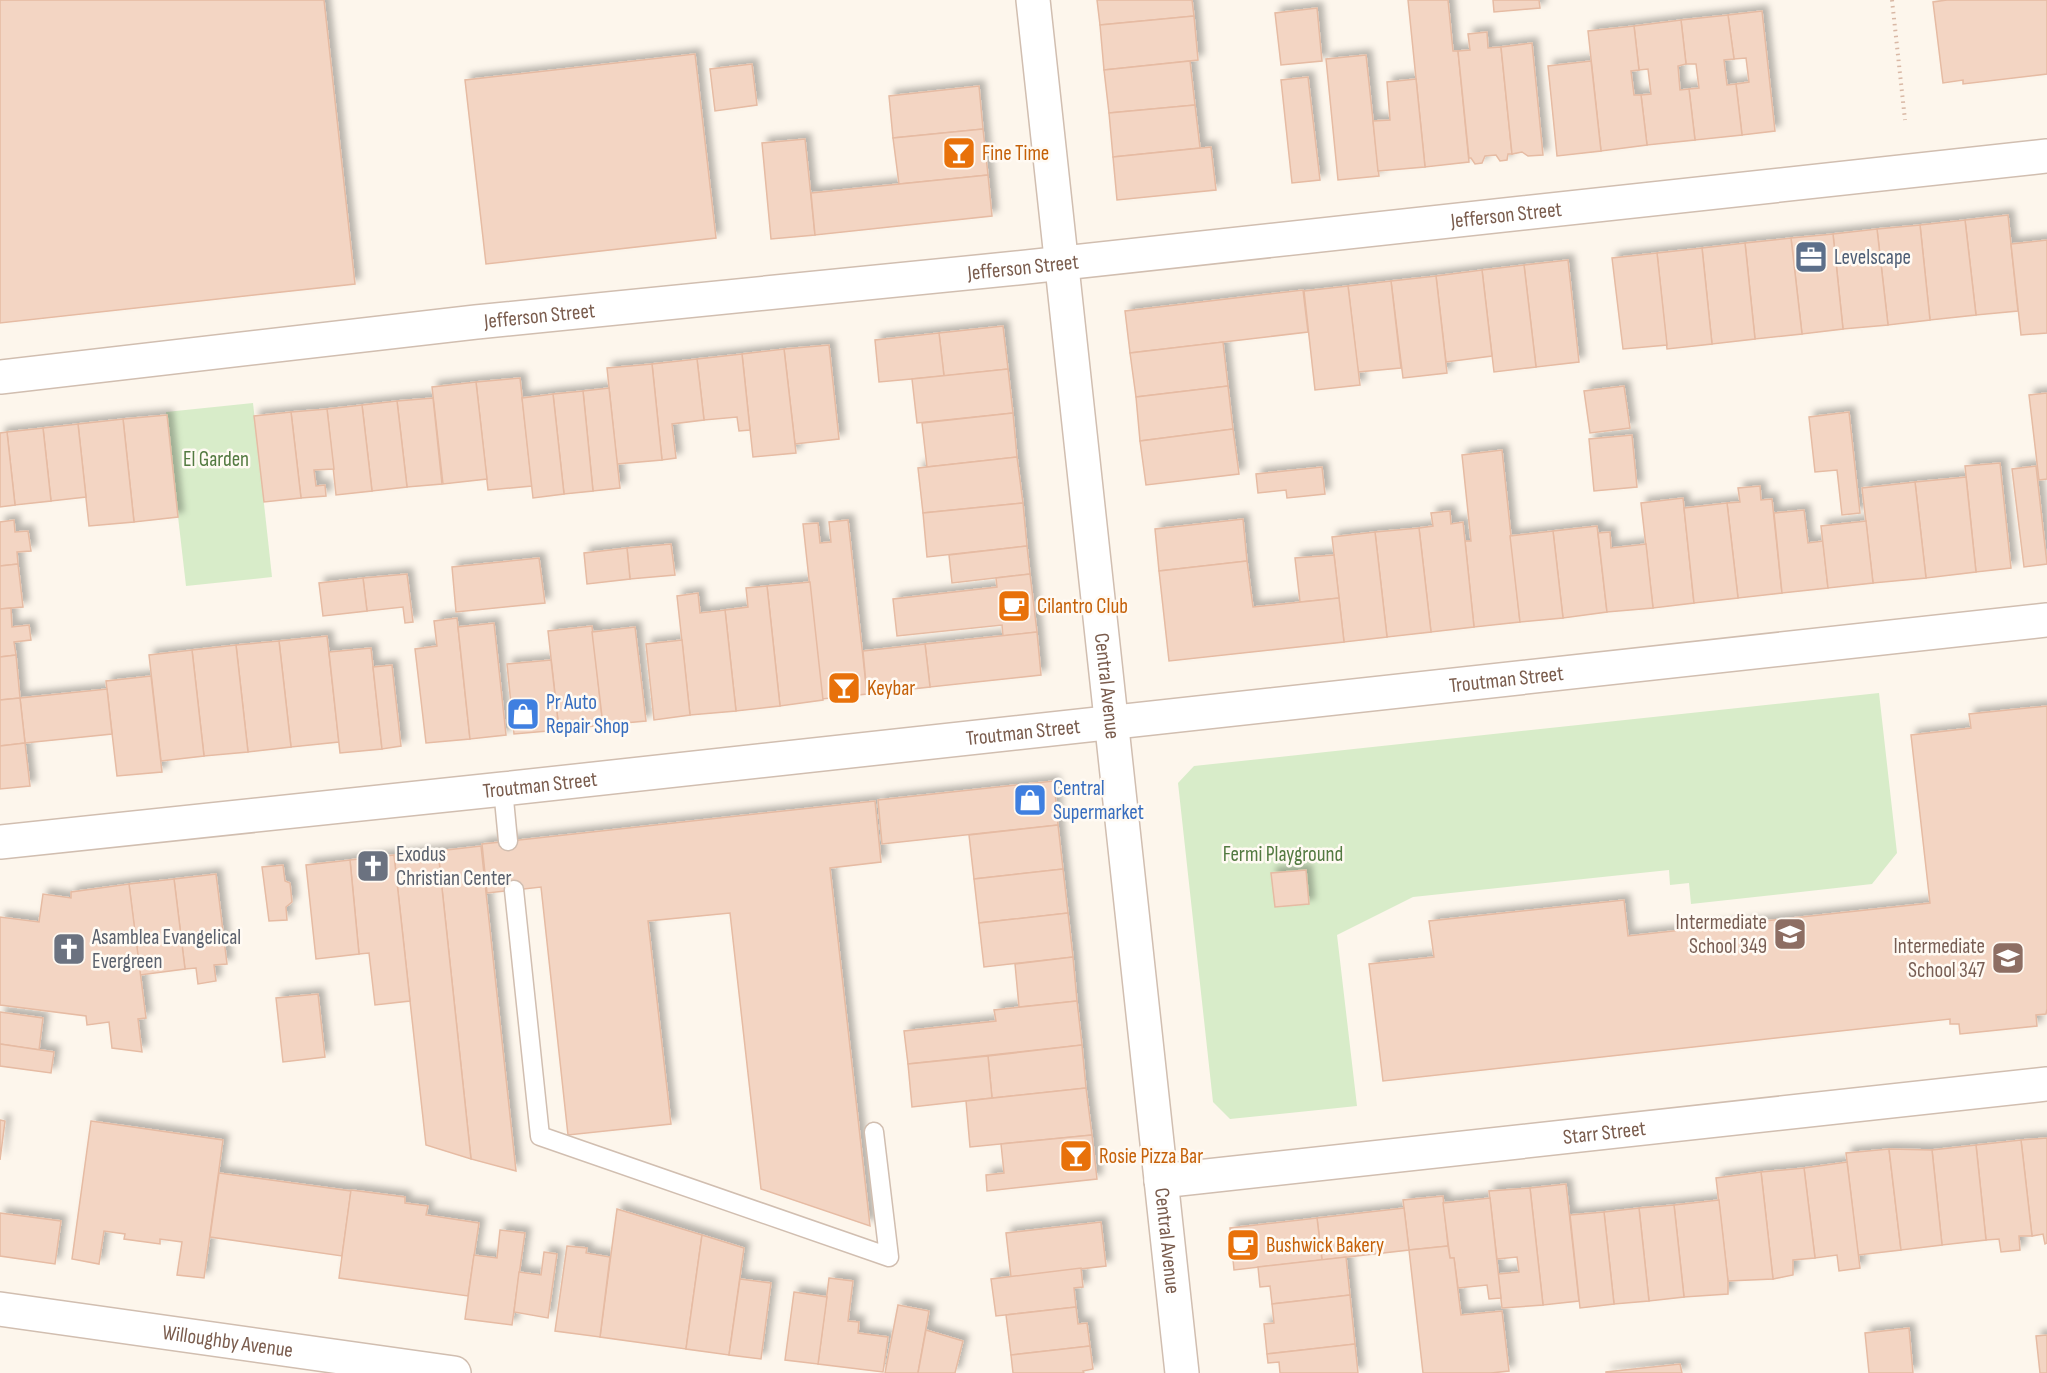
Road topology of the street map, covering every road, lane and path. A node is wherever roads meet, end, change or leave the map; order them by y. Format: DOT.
graph roads {
  1 [pos="1033,0"];
  2 [pos="1892,0"];
  3 [pos="1905,120"];
  4 [pos="2047,156"];
  5 [pos="1062,263"];
  6 [pos="0,377"];
  7 [pos="2047,620"];
  8 [pos="1112,722"];
  9 [pos="503,789"];
  10 [pos="508,841"];
  11 [pos="0,842"];
  12 [pos="514,890"];
  13 [pos="2047,1084"];
  14 [pos="874,1132"];
  15 [pos="1161,1181"];
  16 [pos="0,1309"];
  17 [pos="454,1373"];
  18 [pos="1182,1373"];
  1 -- 5 [label="street, Central Avenue"];
  2 -- 3 [label="path"];
  4 -- 5 [label="street, Jefferson Street"];
  5 -- 6 [label="street, Jefferson Street"];
  5 -- 8 [label="street, Central Avenue"];
  7 -- 8 [label="street, Troutman Street"];
  8 -- 9 [label="street, Troutman Street"];
  8 -- 15 [label="street, Central Avenue"];
  9 -- 10 [label="lane"];
  9 -- 11 [label="street, Troutman Street"];
  12 -- 14 [label="lane"];
  13 -- 15 [label="street, Starr Street"];
  15 -- 18 [label="street, Central Avenue"];
  16 -- 17 [label="street, Willoughby Avenue"];
}
